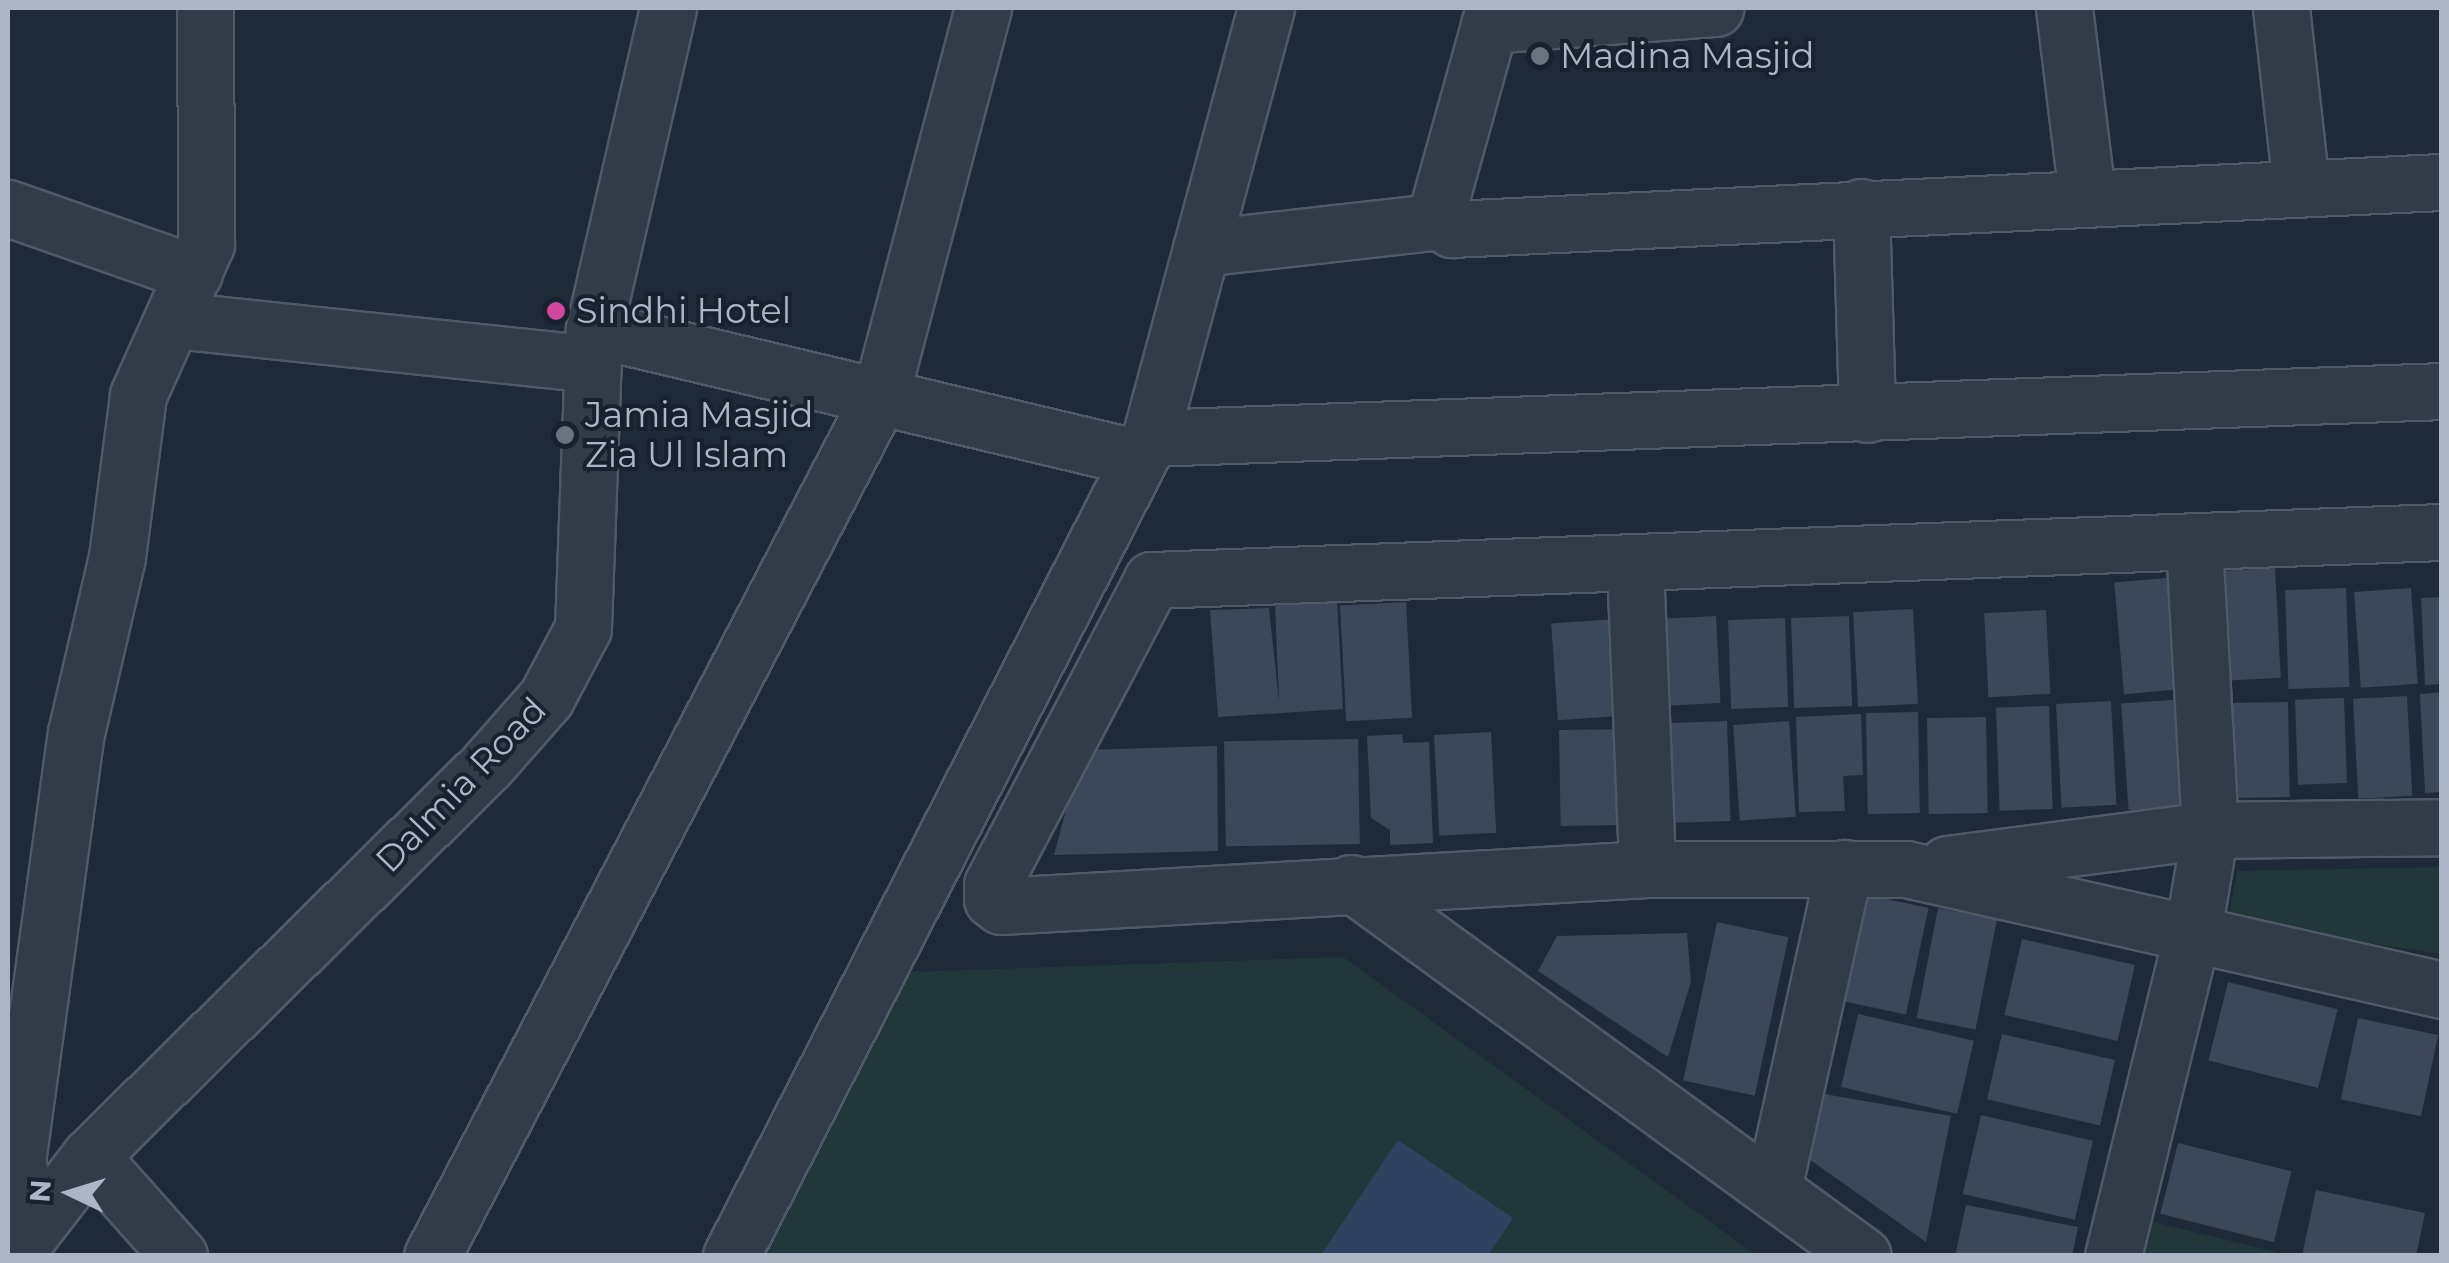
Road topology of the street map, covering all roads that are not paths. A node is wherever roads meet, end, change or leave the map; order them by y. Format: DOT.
graph roads {
  1 [pos="204,8"];
  2 [pos="668,8"];
  3 [pos="983,8"];
  4 [pos="1266,8"];
  5 [pos="1716,8"];
  6 [pos="2064,8"];
  7 [pos="2281,8"];
  8 [pos="1492,16"];
  9 [pos="2442,182"];
  10 [pos="2302,187"];
  11 [pos="2087,194"];
  12 [pos="1861,207"];
  13 [pos="8,208"];
  14 [pos="1441,221"];
  15 [pos="1201,248"];
  16 [pos="184,296"];
  17 [pos="594,346"];
  18 [pos="2442,391"];
  19 [pos="881,394"];
  20 [pos="1867,414"];
  21 [pos="1145,448"];
  22 [pos="2442,532"];
  23 [pos="2194,546"];
  24 [pos="1636,564"];
  25 [pos="2442,827"];
  26 [pos="2210,830"];
  27 [pos="1647,868"];
  28 [pos="1844,868"];
  29 [pos="1906,869"];
  30 [pos="1351,883"];
  31 [pos="2192,931"];
  32 [pos="2442,990"];
  33 [pos="90,1156"];
  34 [pos="1774,1190"];
  35 [pos="24,1242"];
  36 [pos="179,1256"];
  37 [pos="432,1256"];
  38 [pos="731,1256"];
  39 [pos="1863,1256"];
  40 [pos="2114,1256"];
  1 -- 16 [label="street"];
  2 -- 17 [label="street, Dalmia Road"];
  3 -- 19 [label="street"];
  4 -- 15 [label="street"];
  5 -- 8 [label="street"];
  6 -- 11 [label="street"];
  7 -- 10 [label="street"];
  8 -- 14 [label="street"];
  9 -- 10 [label="street"];
  10 -- 11 [label="street"];
  11 -- 12 [label="street"];
  12 -- 14 [label="street"];
  12 -- 20 [label="street"];
  13 -- 16 [label="street"];
  14 -- 15 [label="street"];
  15 -- 21 [label="street"];
  16 -- 17 [label="street"];
  16 -- 35 [label="street"];
  17 -- 19 [label="street"];
  17 -- 33 [label="street, Dalmia Road"];
  18 -- 20 [label="street"];
  19 -- 21 [label="street"];
  19 -- 37 [label="street"];
  20 -- 21 [label="street"];
  21 -- 38 [label="street"];
  22 -- 23 [label="street"];
  23 -- 24 [label="street"];
  23 -- 26 [label="street"];
  24 -- 27 [label="street"];
  24 -- 30 [label="street"];
  25 -- 26 [label="street"];
  26 -- 29 [label="street"];
  26 -- 31 [label="street"];
  27 -- 28 [label="street"];
  27 -- 30 [label="street"];
  28 -- 29 [label="street"];
  28 -- 34 [label="street"];
  29 -- 31 [label="street"];
  30 -- 34 [label="street"];
  31 -- 32 [label="street"];
  31 -- 40 [label="street"];
  33 -- 35 [label="street, Dalmia Road"];
  33 -- 36 [label="street"];
  34 -- 39 [label="street"];
}
